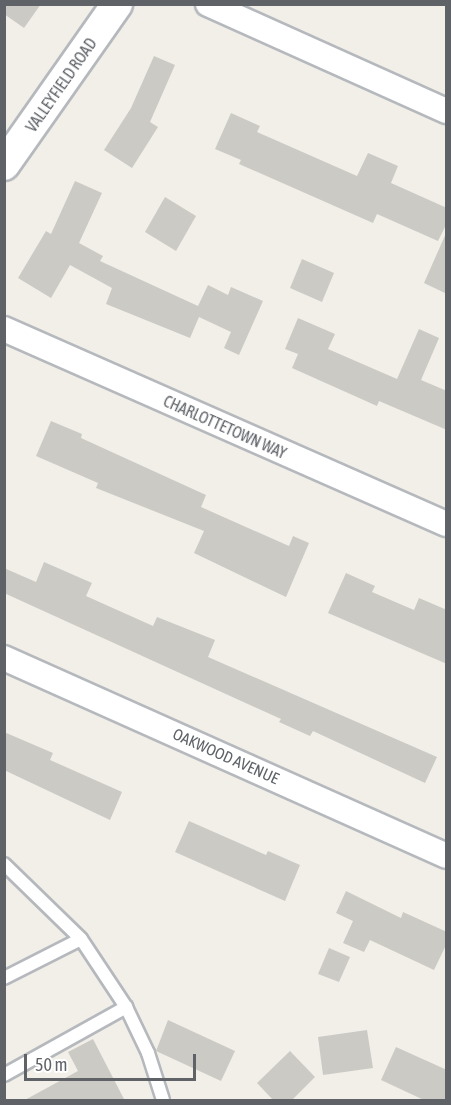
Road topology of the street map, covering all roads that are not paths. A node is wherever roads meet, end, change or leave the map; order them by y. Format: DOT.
graph roads {
  1 [pos="117,4"];
  2 [pos="208,4"];
  3 [pos="447,111"];
  4 [pos="4,165"];
  5 [pos="4,330"];
  6 [pos="447,524"];
  7 [pos="4,658"];
  8 [pos="447,856"];
  9 [pos="4,864"];
  10 [pos="81,939"];
  11 [pos="4,978"];
  12 [pos="126,1007"];
  13 [pos="4,1075"];
  14 [pos="163,1101"];
  1 -- 4 [label="street, VALLEYFIELD ROAD"];
  2 -- 3 [label="street"];
  5 -- 6 [label="street, CHARLOTTETOWN WAY"];
  7 -- 8 [label="street, OAKWOOD AVENUE"];
  9 -- 10 [label="lane"];
  10 -- 11 [label="lane"];
  10 -- 12 [label="lane"];
  12 -- 13 [label="lane"];
  12 -- 14 [label="lane"];
}
